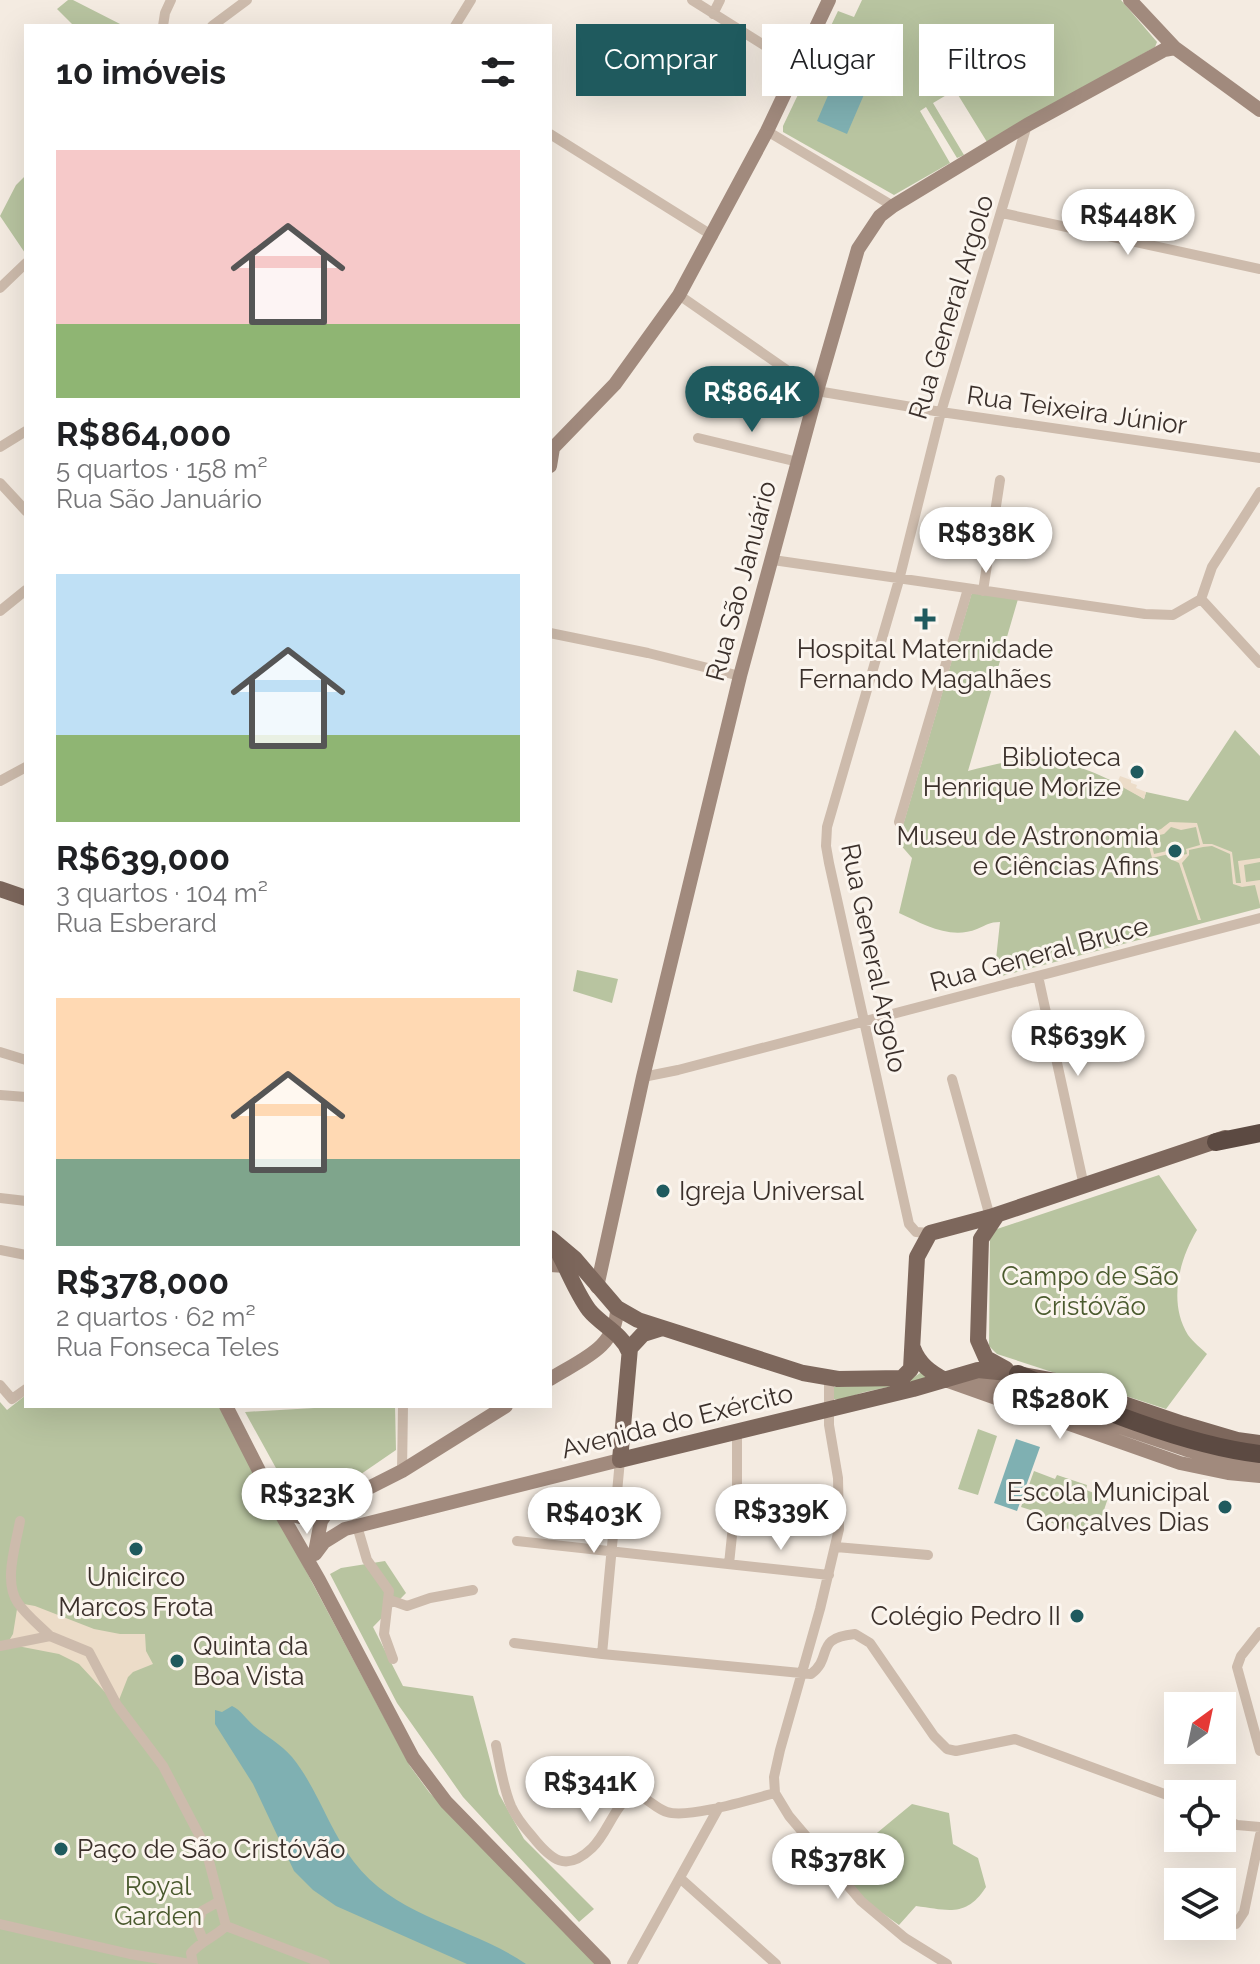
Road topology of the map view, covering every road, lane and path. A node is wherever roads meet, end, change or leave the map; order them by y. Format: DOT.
graph roads {
  1 [pos="171,0"];
  2 [pos="247,0"];
  3 [pos="471,0"];
  4 [pos="692,0"];
  5 [pos="720,0"];
  6 [pos="829,0"];
  7 [pos="1130,0"];
  8 [pos="713,14"];
  9 [pos="163,24"];
  10 [pos="215,24"];
  11 [pos="456,24"];
  12 [pos="818,24"];
  13 [pos="762,44"];
  14 [pos="1169,46"];
  15 [pos="784,96"];
  16 [pos="1260,110"];
  17 [pos="1027,125"];
  18 [pos="767,131"];
  19 [pos="552,135"];
  20 [pos="893,206"];
  21 [pos="1002,213"];
  22 [pos="713,236"];
  23 [pos="24,265"];
  24 [pos="1260,269"];
  25 [pos="0,288"];
  26 [pos="679,295"];
  27 [pos="817,391"];
  28 [pos="941,412"];
  29 [pos="24,432"];
  30 [pos="698,438"];
  31 [pos="552,446"];
  32 [pos="0,447"];
  33 [pos="1260,458"];
  34 [pos="798,462"];
  35 [pos="1000,480"];
  36 [pos="0,483"];
  37 [pos="1260,492"];
  38 [pos="24,509"];
  39 [pos="773,560"];
  40 [pos="899,580"];
  41 [pos="968,589"];
  42 [pos="983,591"];
  43 [pos="24,592"];
  44 [pos="1201,599"];
  45 [pos="0,611"];
  46 [pos="552,633"];
  47 [pos="1260,663"];
  48 [pos="740,676"];
  49 [pos="24,768"];
  50 [pos="0,781"];
  51 [pos="899,822"];
  52 [pos="0,889"];
  53 [pos="24,897"];
  54 [pos="1260,918"];
  55 [pos="1038,976"];
  56 [pos="864,1022"];
  57 [pos="0,1052"];
  58 [pos="24,1059"];
  59 [pos="643,1077"];
  60 [pos="952,1079"];
  61 [pos="0,1095"];
  62 [pos="24,1097"];
  63 [pos="1260,1125"];
  64 [pos="1260,1133"];
  65 [pos="1216,1142"];
  66 [pos="1084,1186"];
  67 [pos="0,1198"];
  68 [pos="24,1201"];
  69 [pos="994,1216"];
  70 [pos="930,1233"];
  71 [pos="552,1240"];
  72 [pos="552,1245"];
  73 [pos="0,1250"];
  74 [pos="24,1255"];
  75 [pos="558,1266"];
  76 [pos="597,1287"];
  77 [pos="617,1308"];
  78 [pos="662,1328"];
  79 [pos="614,1332"];
  80 [pos="912,1348"];
  81 [pos="629,1352"];
  82 [pos="1018,1374"];
  83 [pos="552,1378"];
  84 [pos="829,1378"];
  85 [pos="945,1380"];
  86 [pos="0,1385"];
  87 [pos="24,1390"];
  88 [pos="227,1408"];
  89 [pos="403,1408"];
  90 [pos="503,1408"];
  91 [pos="829,1408"];
  92 [pos="737,1431"];
  93 [pos="1260,1443"];
  94 [pos="1260,1454"];
  95 [pos="620,1460"];
  96 [pos="1260,1468"];
  97 [pos="402,1471"];
  98 [pos="1260,1476"];
  99 [pos="331,1507"];
  100 [pos="280,1512"];
  101 [pos="20,1521"];
  102 [pos="357,1526"];
  103 [pos="517,1541"];
  104 [pos="836,1547"];
  105 [pos="612,1550"];
  106 [pos="315,1554"];
  107 [pos="928,1555"];
  108 [pos="729,1564"];
  109 [pos="829,1575"];
  110 [pos="319,1580"];
  111 [pos="473,1590"];
  112 [pos="390,1600"];
  113 [pos="1260,1632"];
  114 [pos="50,1636"];
  115 [pos="514,1643"];
  116 [pos="0,1646"];
  117 [pos="602,1654"];
  118 [pos="393,1659"];
  119 [pos="802,1674"];
  120 [pos="496,1745"];
  121 [pos="1260,1751"];
  122 [pos="775,1793"];
  123 [pos="1164,1794"];
  124 [pos="719,1807"];
  125 [pos="1236,1825"];
  126 [pos="1260,1827"];
  127 [pos="1260,1835"];
  128 [pos="1257,1865"];
  129 [pos="681,1879"];
  130 [pos="218,1902"];
  131 [pos="1236,1922"];
  132 [pos="0,1924"];
  133 [pos="226,1926"];
  134 [pos="203,1940"];
  135 [pos="192,1964"];
  136 [pos="325,1964"];
  137 [pos="604,1964"];
  138 [pos="632,1964"];
  139 [pos="776,1964"];
  140 [pos="947,1964"];
  1 -- 9 [label="street"];
  2 -- 10 [label="street"];
  3 -- 11 [label="street"];
  4 -- 8 [label="street"];
  5 -- 8 [label="street"];
  6 -- 12 [label="street"];
  7 -- 14 [label="street"];
  8 -- 13 [label="street"];
  14 -- 16 [label="street"];
  14 -- 17 [label="street, Rua São Januário"];
  15 -- 18 [label="street"];
  17 -- 20 [label="street, Rua São Januário"];
  17 -- 21 [label="street, Rua General Argolo"];
  18 -- 20 [label="street"];
  18 -- 22 [label="street"];
  19 -- 22 [label="street"];
  20 -- 27 [label="street, Rua São Januário"];
  21 -- 24 [label="street"];
  21 -- 28 [label="street, Rua General Argolo"];
  22 -- 26 [label="street"];
  23 -- 25 [label="street"];
  26 -- 27 [label="street, Rua Teixeira Júnior"];
  26 -- 31 [label="street"];
  27 -- 28 [label="street, Rua Teixeira Júnior"];
  27 -- 34 [label="street, Rua São Januário"];
  28 -- 33 [label="street, Rua Teixeira Júnior"];
  28 -- 40 [label="street, Rua General Argolo"];
  29 -- 32 [label="street"];
  30 -- 34 [label="street"];
  34 -- 39 [label="street, Rua São Januário"];
  35 -- 42 [label="street"];
  36 -- 38 [label="street"];
  37 -- 44 [label="street"];
  39 -- 40 [label="street"];
  39 -- 48 [label="street, Rua São Januário"];
  40 -- 41 [label="street"];
  40 -- 56 [label="street, Rua General Argolo"];
  41 -- 42 [label="street"];
  41 -- 51 [label="street"];
  42 -- 44 [label="street"];
  43 -- 45 [label="street"];
  44 -- 47 [label="street"];
  46 -- 48 [label="street"];
  48 -- 59 [label="street, Rua São Januário"];
  49 -- 50 [label="street"];
  52 -- 53 [label="main road"];
  54 -- 55 [label="street, Rua General Bruce"];
  55 -- 56 [label="street, Rua General Bruce"];
  55 -- 66 [label="street"];
  56 -- 59 [label="street, Rua General Bruce"];
  56 -- 70 [label="street, Rua General Argolo"];
  57 -- 58 [label="street"];
  59 -- 76 [label="street, Rua São Januário"];
  60 -- 69 [label="street"];
  61 -- 62 [label="street"];
  63 -- 65 [label="main road"];
  64 -- 65 [label="highway"];
  65 -- 66 [label="main road"];
  66 -- 69 [label="main road"];
  67 -- 68 [label="street"];
  69 -- 70 [label="main road"];
  69 -- 82 [label="main road"];
  70 -- 80 [label="main road"];
  71 -- 76 [label="main road"];
  72 -- 75 [label="main road"];
  73 -- 74 [label="street"];
  75 -- 76 [label="main road"];
  75 -- 79 [label="main road"];
  76 -- 77 [label="main road"];
  77 -- 78 [label="main road"];
  77 -- 79 [label="street"];
  78 -- 81 [label="main road"];
  78 -- 84 [label="main road"];
  79 -- 81 [label="main road"];
  79 -- 83 [label="street"];
  80 -- 84 [label="main road"];
  80 -- 85 [label="main road"];
  81 -- 95 [label="main road"];
  82 -- 85 [label="main road"];
  82 -- 93 [label="main road"];
  82 -- 94 [label="highway"];
  84 -- 91 [label="street"];
  85 -- 91 [label="main road, Avenida do Exército"];
  85 -- 96 [label="street"];
  85 -- 98 [label="street"];
  86 -- 87 [label="street"];
  88 -- 100 [label="street"];
  89 -- 97 [label="street"];
  90 -- 97 [label="street"];
  91 -- 92 [label="main road, Avenida do Exército"];
  91 -- 104 [label="street"];
  92 -- 95 [label="main road, Avenida do Exército"];
  92 -- 108 [label="street"];
  95 -- 102 [label="street, Avenida do Exército"];
  95 -- 105 [label="street"];
  97 -- 99 [label="street"];
  99 -- 100 [label="street"];
  99 -- 106 [label="street"];
  100 -- 110 [label="street"];
  101 -- 114 [label="street"];
  102 -- 106 [label="street, Avenida do Exército"];
  102 -- 112 [label="street"];
  103 -- 105 [label="street"];
  104 -- 107 [label="street"];
  104 -- 109 [label="street"];
  105 -- 108 [label="street"];
  105 -- 117 [label="street"];
  106 -- 110 [label="street"];
  108 -- 109 [label="street"];
  109 -- 119 [label="street"];
  110 -- 137 [label="street"];
  111 -- 112 [label="street"];
  112 -- 118 [label="street"];
  113 -- 121 [label="street"];
  114 -- 116 [label="street"];
  114 -- 130 [label="street"];
  115 -- 117 [label="street"];
  117 -- 119 [label="street"];
  119 -- 122 [label="street"];
  119 -- 123 [label="street"];
  120 -- 124 [label="street"];
  122 -- 124 [label="street"];
  122 -- 140 [label="street"];
  124 -- 129 [label="street"];
  125 -- 126 [label="street"];
  127 -- 128 [label="street"];
  128 -- 131 [label="street"];
  129 -- 138 [label="street"];
  129 -- 139 [label="street"];
  130 -- 133 [label="street"];
  130 -- 134 [label="street"];
  132 -- 135 [label="street"];
  133 -- 134 [label="street"];
  133 -- 136 [label="street"];
  134 -- 135 [label="street"];
}
